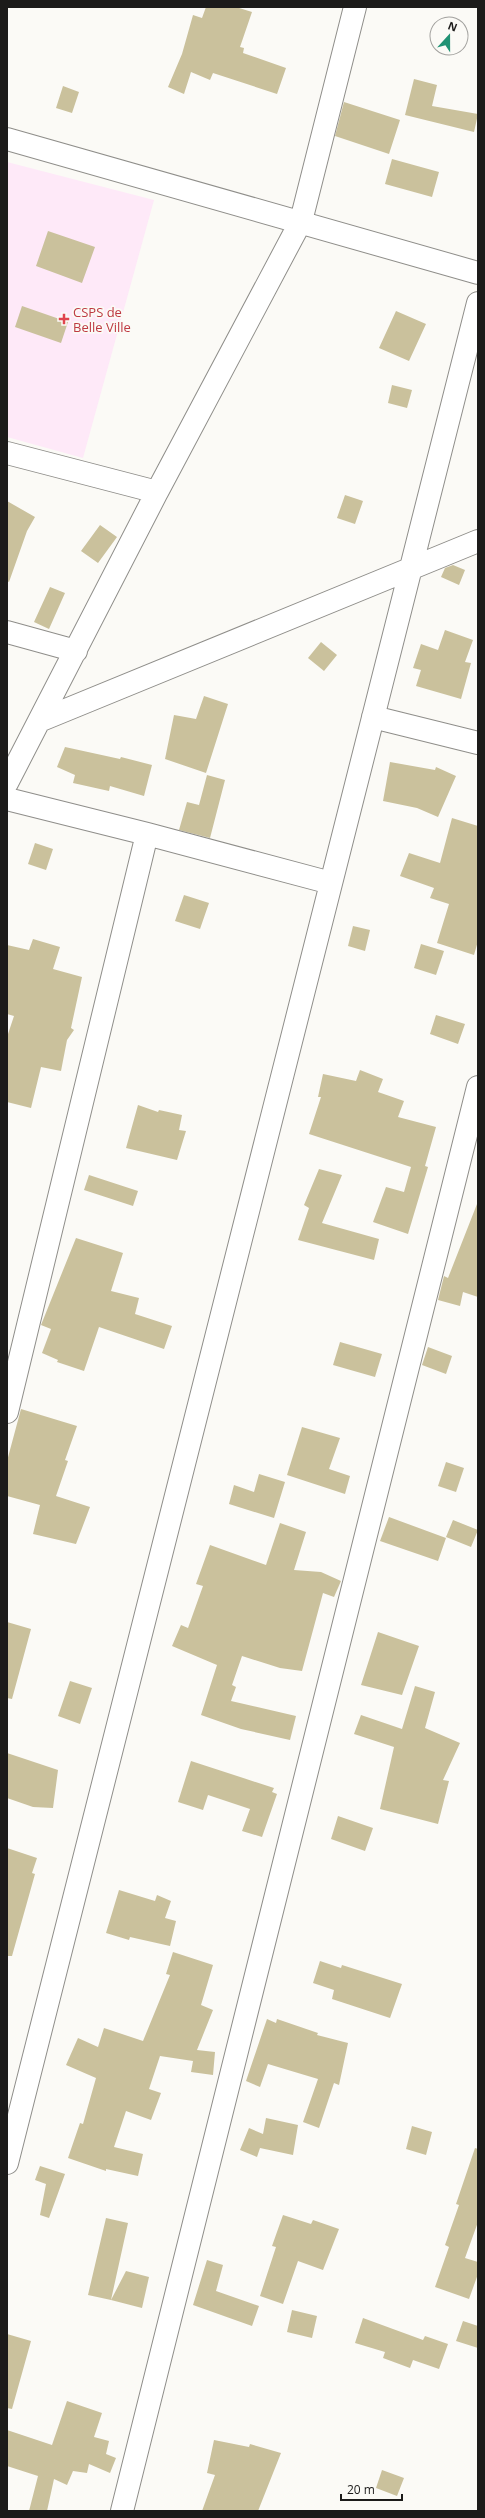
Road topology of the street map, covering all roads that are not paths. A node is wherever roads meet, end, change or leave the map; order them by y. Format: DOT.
graph roads {
  1 [pos="355,7"];
  2 [pos="7,139"];
  3 [pos="301,221"];
  4 [pos="478,274"];
  5 [pos="478,303"];
  6 [pos="7,453"];
  7 [pos="157,492"];
  8 [pos="478,541"];
  9 [pos="411,568"];
  10 [pos="7,632"];
  11 [pos="76,651"];
  12 [pos="373,717"];
  13 [pos="39,721"];
  14 [pos="478,743"];
  15 [pos="7,783"];
  16 [pos="7,800"];
  17 [pos="147,834"];
  18 [pos="331,883"];
  19 [pos="478,1087"];
  20 [pos="7,1412"];
  21 [pos="7,2163"];
  22 [pos="122,2511"];
  1 -- 3 [label="street"];
  2 -- 3 [label="street"];
  3 -- 4 [label="street"];
  3 -- 7 [label="street"];
  5 -- 9 [label="street"];
  6 -- 7 [label="street"];
  7 -- 11 [label="street"];
  8 -- 9 [label="street"];
  9 -- 12 [label="street"];
  9 -- 13 [label="street"];
  10 -- 11 [label="street"];
  11 -- 13 [label="street"];
  12 -- 14 [label="street"];
  12 -- 18 [label="street"];
  13 -- 15 [label="street"];
  16 -- 17 [label="street"];
  17 -- 18 [label="street"];
  17 -- 20 [label="street"];
  18 -- 21 [label="street"];
  19 -- 22 [label="street"];
}
